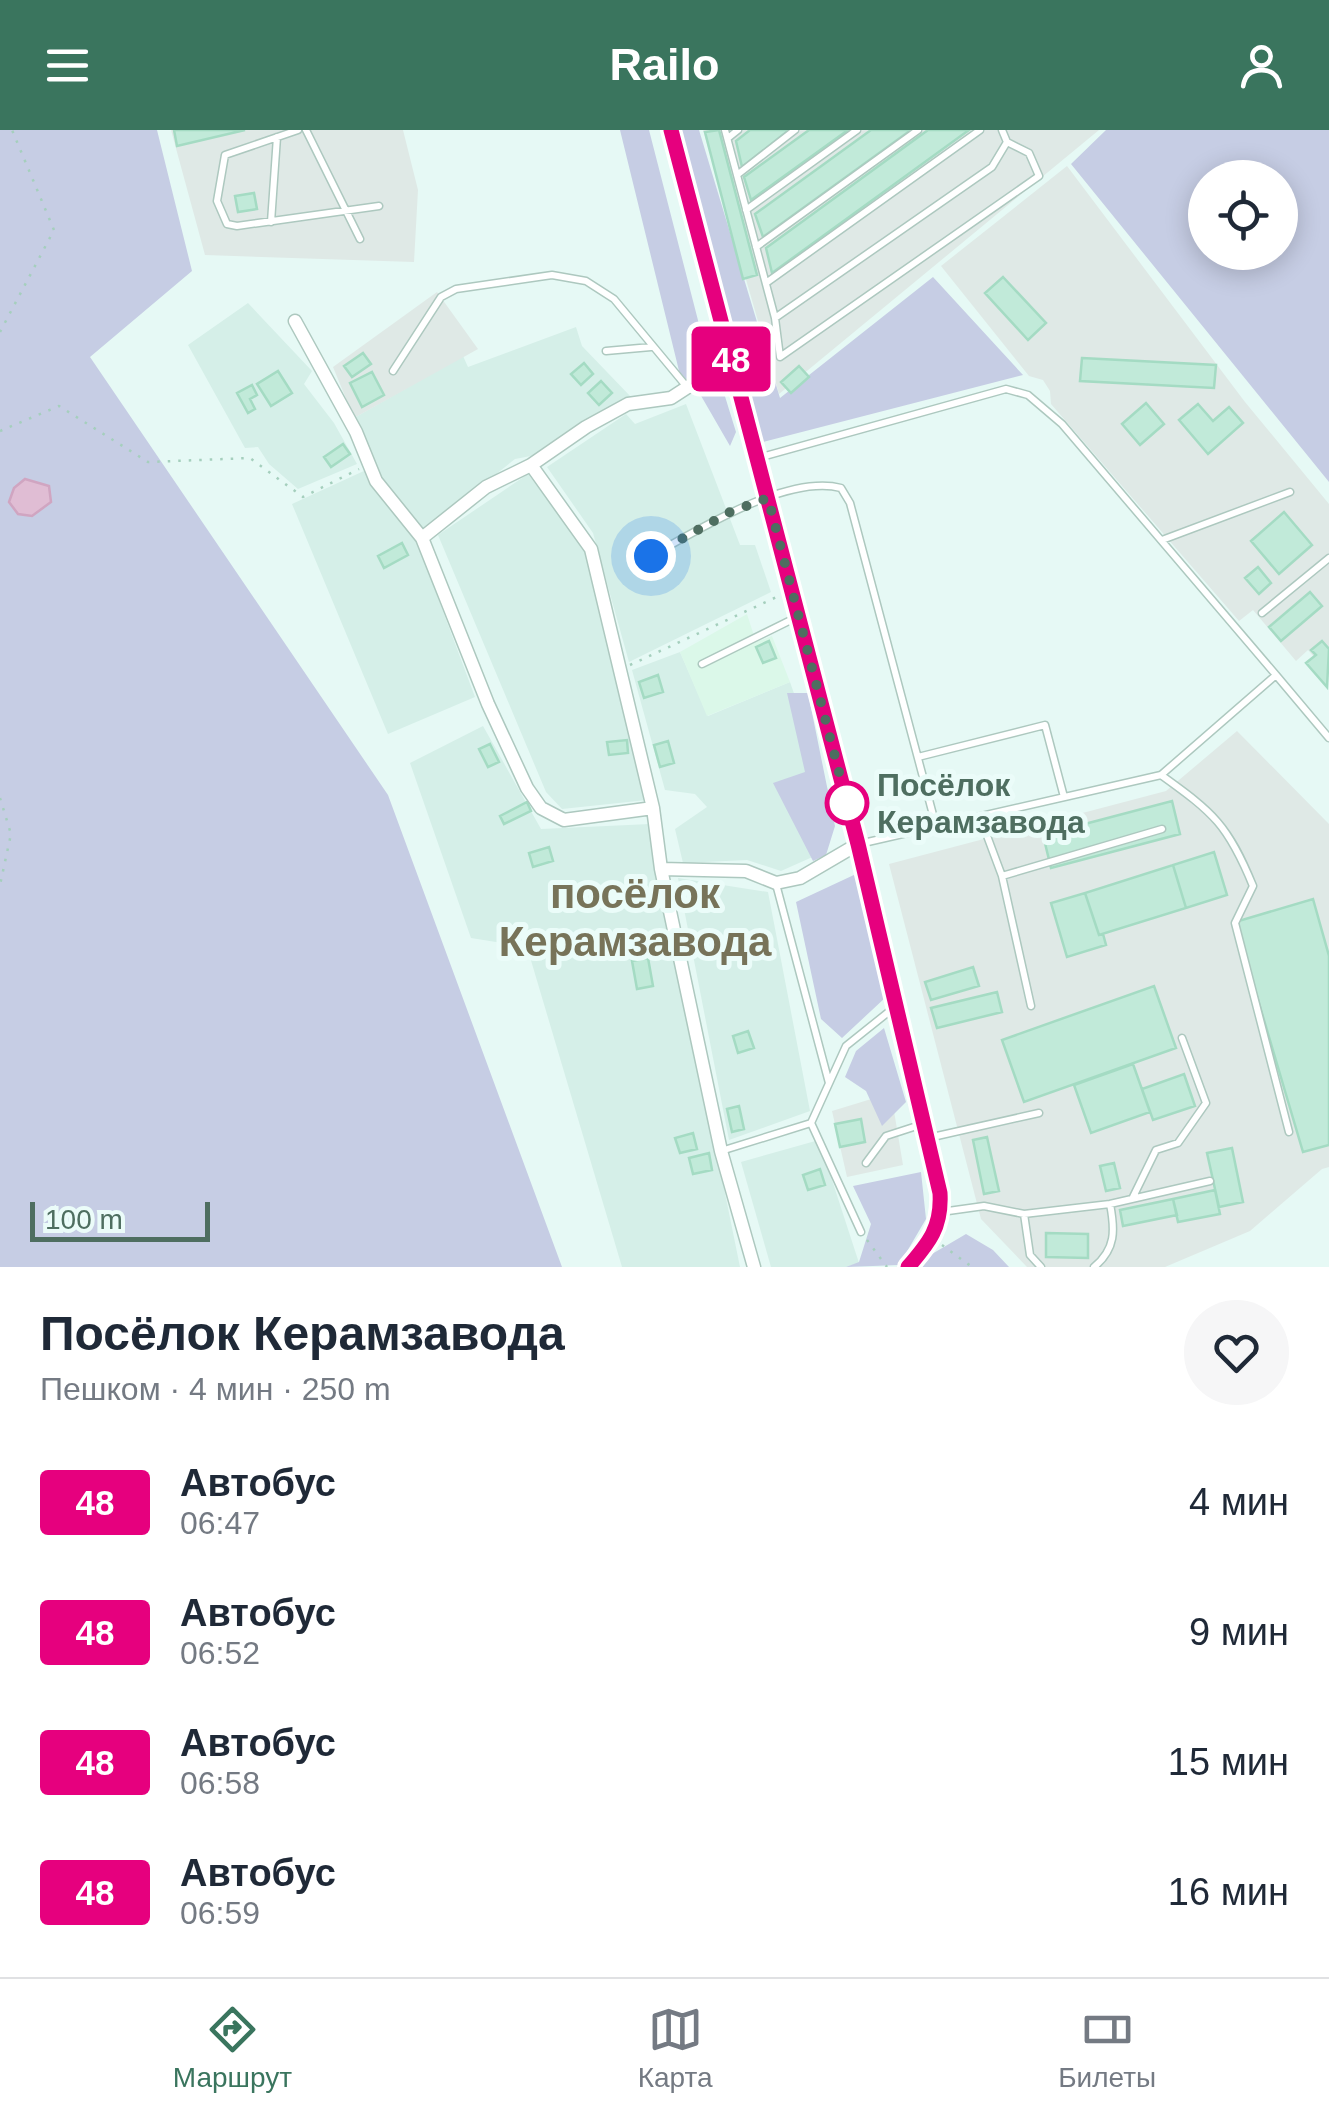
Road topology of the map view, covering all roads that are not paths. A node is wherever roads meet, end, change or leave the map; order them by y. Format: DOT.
graph roads {
  1 [pos="298,130"];
  2 [pos="306,130"];
  3 [pos="671,130"];
  4 [pos="738,130"];
  5 [pos="795,130"];
  6 [pos="857,130"];
  7 [pos="918,130"];
  8 [pos="980,130"];
  9 [pos="1002,130"];
  10 [pos="726,134"];
  11 [pos="277,137"];
  12 [pos="1007,142"];
  13 [pos="737,175"];
  14 [pos="379,206"];
  15 [pos="746,210"];
  16 [pos="346,213"];
  17 [pos="271,222"];
  18 [pos="360,239"];
  19 [pos="756,248"];
  20 [pos="766,283"];
  21 [pos="775,318"];
  22 [pos="295,321"];
  23 [pos="652,346"];
  24 [pos="606,350"];
  25 [pos="731,359"];
  26 [pos="393,371"];
  27 [pos="688,388"];
  28 [pos="757,458"];
  29 [pos="531,465"];
  30 [pos="1290,492"];
  31 [pos="768,498"];
  32 [pos="422,538"];
  33 [pos="1162,540"];
  34 [pos="651,556"];
  35 [pos="1329,558"];
  36 [pos="1262,613"];
  37 [pos="798,616"];
  38 [pos="702,664"];
  39 [pos="1276,676"];
  40 [pos="1329,738"];
  41 [pos="918,757"];
  42 [pos="1162,774"];
  43 [pos="1064,797"];
  44 [pos="652,808"];
  45 [pos="980,817"];
  46 [pos="936,826"];
  47 [pos="1162,829"];
  48 [pos="858,844"];
  49 [pos="661,870"];
  50 [pos="1002,876"];
  51 [pos="776,883"];
  52 [pos="897,1005"];
  53 [pos="1031,1006"];
  54 [pos="1182,1038"];
  55 [pos="829,1083"];
  56 [pos="1039,1112"];
  57 [pos="811,1122"];
  58 [pos="926,1131"];
  59 [pos="1289,1132"];
  60 [pos="721,1151"];
  61 [pos="866,1163"];
  62 [pos="1210,1181"];
  63 [pos="1133,1198"];
  64 [pos="1110,1204"];
  65 [pos="941,1212"];
  66 [pos="1024,1214"];
  67 [pos="861,1232"];
  68 [pos="754,1267"];
  69 [pos="908,1267"];
  70 [pos="1041,1267"];
  71 [pos="1094,1267"];
  1 -- 11 [label="lane"];
  2 -- 16 [label="lane"];
  3 -- 25 [label="street"];
  4 -- 10 [label="lane"];
  5 -- 13 [label="lane"];
  6 -- 15 [label="lane"];
  7 -- 19 [label="lane"];
  8 -- 20 [label="lane"];
  9 -- 12 [label="lane"];
  10 -- 13 [label="lane"];
  11 -- 17 [label="lane"];
  11 -- 17 [label="lane"];
  12 -- 21 [label="lane"];
  12 -- 21 [label="lane"];
  13 -- 15 [label="lane"];
  14 -- 16 [label="lane"];
  15 -- 19 [label="lane"];
  16 -- 17 [label="lane"];
  16 -- 18 [label="lane"];
  19 -- 20 [label="lane"];
  20 -- 21 [label="lane"];
  22 -- 32 [label="street"];
  23 -- 24 [label="lane"];
  23 -- 26 [label="lane"];
  23 -- 27 [label="lane"];
  25 -- 27 [label="street"];
  25 -- 28 [label="street"];
  27 -- 29 [label="street"];
  28 -- 31 [label="street"];
  28 -- 33 [label="lane"];
  29 -- 32 [label="street"];
  29 -- 44 [label="street"];
  30 -- 33 [label="lane"];
  31 -- 34 [label="lane"];
  31 -- 37 [label="street"];
  31 -- 41 [label="lane"];
  32 -- 44 [label="street"];
  33 -- 39 [label="lane"];
  35 -- 36 [label="lane"];
  37 -- 38 [label="lane"];
  37 -- 48 [label="street"];
  39 -- 40 [label="lane"];
  39 -- 42 [label="lane"];
  41 -- 43 [label="lane"];
  41 -- 46 [label="lane"];
  42 -- 43 [label="lane"];
  42 -- 59 [label="lane"];
  43 -- 45 [label="lane"];
  44 -- 49 [label="street"];
  45 -- 46 [label="lane"];
  45 -- 50 [label="lane"];
  46 -- 48 [label="lane"];
  47 -- 50 [label="lane"];
  48 -- 51 [label="street"];
  48 -- 52 [label="street"];
  49 -- 51 [label="street"];
  49 -- 60 [label="street"];
  50 -- 53 [label="lane"];
  51 -- 55 [label="lane"];
  52 -- 55 [label="lane"];
  52 -- 58 [label="street"];
  54 -- 63 [label="lane"];
  55 -- 57 [label="lane"];
  56 -- 58 [label="lane"];
  57 -- 60 [label="lane"];
  57 -- 67 [label="lane"];
  58 -- 61 [label="lane"];
  58 -- 65 [label="street"];
  60 -- 68 [label="street"];
  62 -- 63 [label="lane"];
  63 -- 64 [label="lane"];
  64 -- 66 [label="lane"];
  64 -- 71 [label="lane"];
  65 -- 66 [label="lane"];
  65 -- 69 [label="street"];
  66 -- 70 [label="lane"];
}
